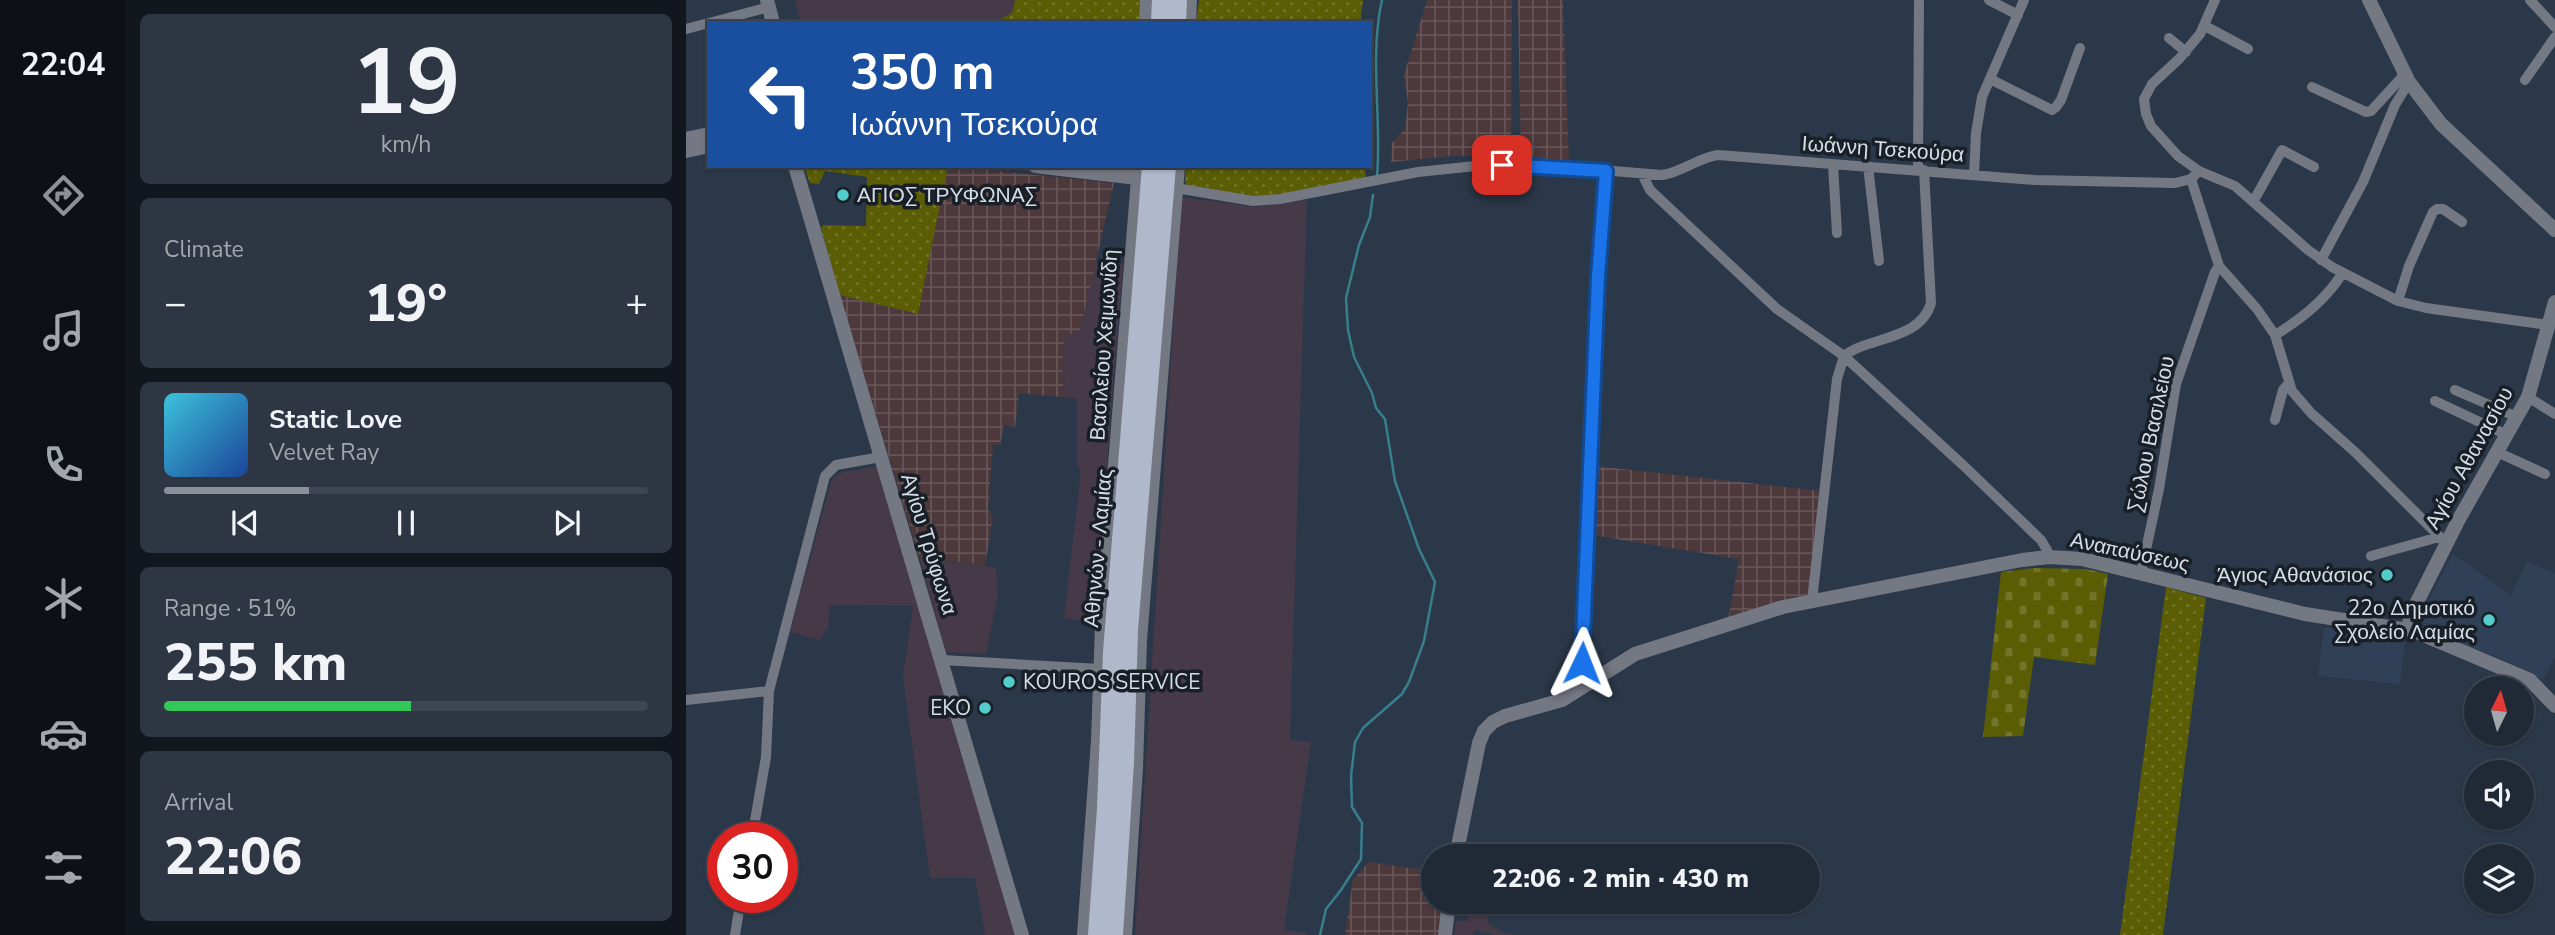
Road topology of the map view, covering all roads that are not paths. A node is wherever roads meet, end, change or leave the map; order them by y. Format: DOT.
graph roads {
  1 [pos="1147,0"];
  2 [pos="1161,0"];
  3 [pos="1178,0"];
  4 [pos="1190,0"];
  5 [pos="1919,0"];
  6 [pos="1989,0"];
  7 [pos="2024,0"];
  8 [pos="2216,0"];
  9 [pos="2530,0"];
  10 [pos="2370,1"];
  11 [pos="768,3"];
  12 [pos="2018,15"];
  13 [pos="715,21"];
  14 [pos="773,21"];
  15 [pos="1146,21"];
  16 [pos="1160,21"];
  17 [pos="1177,21"];
  18 [pos="1189,21"];
  19 [pos="707,24"];
  20 [pos="2205,26"];
  21 [pos="2555,27"];
  22 [pos="686,29"];
  23 [pos="2555,37"];
  24 [pos="2169,38"];
  25 [pos="2080,48"];
  26 [pos="2248,49"];
  27 [pos="2186,52"];
  28 [pos="2407,78"];
  29 [pos="1990,79"];
  30 [pos="2525,80"];
  31 [pos="2312,87"];
  32 [pos="707,134"];
  33 [pos="686,139"];
  34 [pos="707,146"];
  35 [pos="686,151"];
  36 [pos="1833,165"];
  37 [pos="1868,166"];
  38 [pos="2314,167"];
  39 [pos="796,168"];
  40 [pos="1088,168"];
  41 [pos="1167,168"];
  42 [pos="1178,168"];
  43 [pos="1921,169"];
  44 [pos="1142,170"];
  45 [pos="1606,171"];
  46 [pos="1642,174"];
  47 [pos="1975,175"];
  48 [pos="2195,175"];
  49 [pos="1177,188"];
  50 [pos="2253,202"];
  51 [pos="2462,222"];
  52 [pos="2555,230"];
  53 [pos="1837,233"];
  54 [pos="2321,260"];
  55 [pos="1879,261"];
  56 [pos="2219,266"];
  57 [pos="2342,274"];
  58 [pos="2398,301"];
  59 [pos="2555,302"];
  60 [pos="2548,325"];
  61 [pos="2275,335"];
  62 [pos="1844,356"];
  63 [pos="2288,384"];
  64 [pos="2455,390"];
  65 [pos="2528,397"];
  66 [pos="2435,401"];
  67 [pos="2555,414"];
  68 [pos="2517,417"];
  69 [pos="2275,420"];
  70 [pos="2507,435"];
  71 [pos="2497,452"];
  72 [pos="881,457"];
  73 [pos="2545,474"];
  74 [pos="2443,540"];
  75 [pos="2371,556"];
  76 [pos="2049,557"];
  77 [pos="2141,573"];
  78 [pos="1812,601"];
  79 [pos="2407,629"];
  80 [pos="942,660"];
  81 [pos="1100,669"];
  82 [pos="1585,687"];
  83 [pos="769,691"];
  84 [pos="686,700"];
  85 [pos="2555,706"];
  86 [pos="755,822"];
  87 [pos="1458,844"];
  88 [pos="739,913"];
  89 [pos="1447,914"];
  90 [pos="735,935"];
  91 [pos="1022,935"];
  92 [pos="1084,935"];
  93 [pos="1097,935"];
  94 [pos="1114,935"];
  95 [pos="1125,935"];
  96 [pos="1445,935"];
  1 -- 15 [label="street"];
  2 -- 16 [label="main road"];
  3 -- 17 [label="main road"];
  4 -- 18 [label="street"];
  5 -- 43 [label="street"];
  6 -- 12 [label="street"];
  7 -- 12 [label="street"];
  8 -- 20 [label="street"];
  9 -- 21 [label="street"];
  10 -- 28 [label="street"];
  11 -- 13 [label="street"];
  11 -- 14 [label="street"];
  12 -- 29 [label="street"];
  19 -- 22 [label="street"];
  20 -- 26 [label="street"];
  20 -- 27 [label="street"];
  23 -- 30 [label="street"];
  24 -- 27 [label="street"];
  25 -- 29 [label="street"];
  27 -- 48 [label="street"];
  28 -- 31 [label="street"];
  28 -- 52 [label="street"];
  28 -- 54 [label="street"];
  29 -- 47 [label="street"];
  32 -- 33 [label="street"];
  34 -- 35 [label="street"];
  36 -- 37 [label="street, Ιωάννη Τσεκούρα"];
  36 -- 46 [label="street, Ιωάννη Τσεκούρα"];
  36 -- 53 [label="street"];
  37 -- 43 [label="street, Ιωάννη Τσεκούρα"];
  37 -- 55 [label="street"];
  38 -- 50 [label="street"];
  39 -- 72 [label="street, Αγίου Τρύφωνα"];
  40 -- 44 [label="street"];
  41 -- 94 [label="main road, Αθηνών - Λαμίας"];
  42 -- 49 [label="street"];
  43 -- 47 [label="street, Ιωάννη Τσεκούρα"];
  43 -- 62 [label="street"];
  44 -- 81 [label="street, Βασιλείου Χειμωνίδη"];
  44 -- 93 [label="main road, Αθηνών - Λαμίας"];
  45 -- 46 [label="street, Ιωάννη Τσεκούρα"];
  45 -- 49 [label="street, Ιωάννη Τσεκούρα"];
  45 -- 82 [label="street"];
  46 -- 62 [label="street"];
  47 -- 48 [label="street, Ιωάννη Τσεκούρα"];
  48 -- 50 [label="street, Ιωάννη Τσεκούρα"];
  48 -- 56 [label="street"];
  49 -- 95 [label="street"];
  50 -- 54 [label="street, Ιωάννη Τσεκούρα"];
  51 -- 58 [label="street"];
  54 -- 57 [label="street, Ιωάννη Τσεκούρα"];
  56 -- 61 [label="street"];
  56 -- 77 [label="street, Σώλου Βασιλείου"];
  57 -- 58 [label="street, Ιωάννη Τσεκούρα"];
  57 -- 61 [label="street"];
  58 -- 60 [label="street, Ιωάννη Τσεκούρα"];
  59 -- 60 [label="street, Αγίου Αθανασίου"];
  60 -- 65 [label="street, Αγίου Αθανασίου"];
  61 -- 63 [label="street"];
  62 -- 76 [label="street"];
  62 -- 78 [label="street"];
  63 -- 69 [label="street"];
  63 -- 74 [label="street"];
  64 -- 68 [label="street"];
  65 -- 67 [label="street"];
  65 -- 68 [label="street, Αγίου Αθανασίου"];
  66 -- 70 [label="street"];
  68 -- 70 [label="street, Αγίου Αθανασίου"];
  70 -- 71 [label="street, Αγίου Αθανασίου"];
  71 -- 73 [label="street"];
  71 -- 74 [label="street, Αγίου Αθανασίου"];
  72 -- 80 [label="street, Αγίου Τρύφωνα"];
  72 -- 83 [label="street"];
  74 -- 75 [label="street"];
  74 -- 79 [label="street, Αγίου Αθανασίου"];
  76 -- 77 [label="street, Αναπαύσεως"];
  76 -- 78 [label="street, Αναπαύσεως"];
  77 -- 79 [label="street, Αναπαύσεως"];
  78 -- 82 [label="street, Αναπαύσεως"];
  79 -- 85 [label="street, Αναπαύσεως"];
  80 -- 81 [label="street"];
  80 -- 91 [label="street, Αγίου Τρύφωνα"];
  81 -- 92 [label="street, Βασιλείου Χειμωνίδη"];
  82 -- 87 [label="street, Αναπαύσεως"];
  83 -- 84 [label="street"];
  83 -- 86 [label="street"];
  88 -- 90 [label="street"];
  89 -- 96 [label="street"];
}
